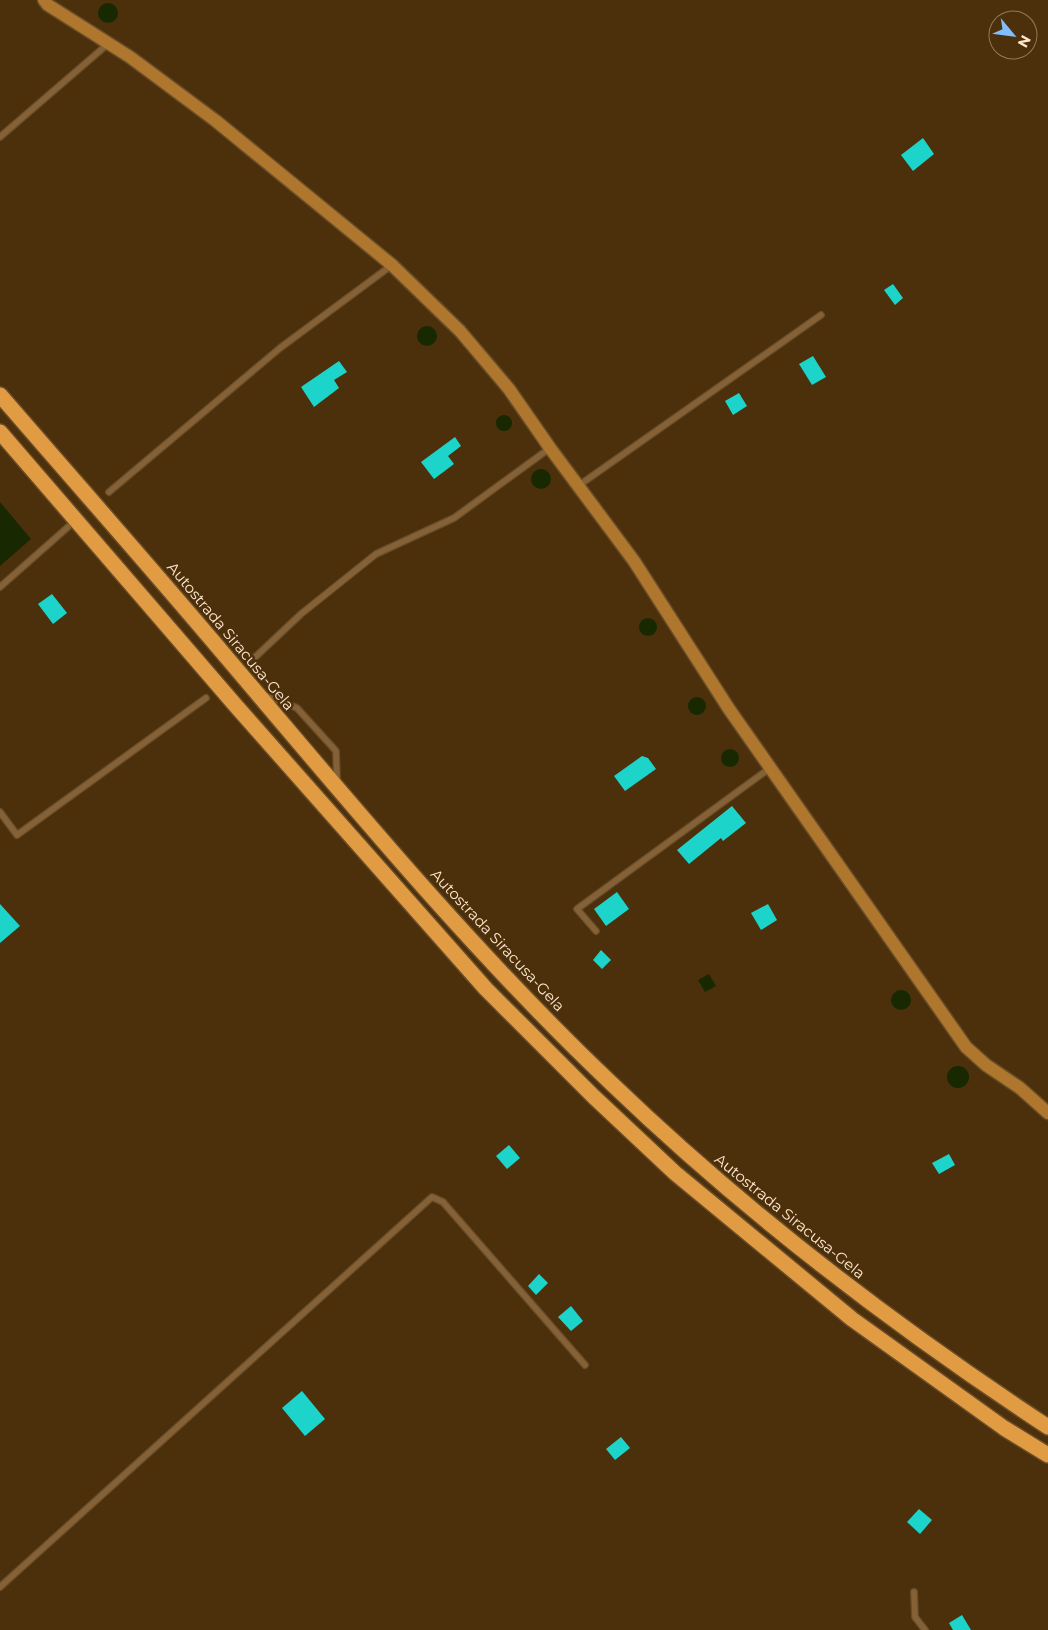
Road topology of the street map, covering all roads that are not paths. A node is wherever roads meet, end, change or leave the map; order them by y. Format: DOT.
graph roads {
  1 [pos="44,0"];
  2 [pos="109,43"];
  3 [pos="0,137"];
  4 [pos="392,265"];
  5 [pos="821,314"];
  6 [pos="0,395"];
  7 [pos="0,432"];
  8 [pos="550,448"];
  9 [pos="578,486"];
  10 [pos="109,492"];
  11 [pos="68,527"];
  12 [pos="0,588"];
  13 [pos="250,662"];
  14 [pos="256,692"];
  15 [pos="206,698"];
  16 [pos="770,768"];
  17 [pos="337,788"];
  18 [pos="0,812"];
  19 [pos="596,931"];
  20 [pos="1048,1113"];
  21 [pos="585,1365"];
  22 [pos="1048,1427"];
  23 [pos="1048,1455"];
  24 [pos="0,1587"];
  25 [pos="914,1592"];
  26 [pos="925,1630"];
  1 -- 2 [label="street"];
  2 -- 3 [label="lane"];
  2 -- 4 [label="street"];
  4 -- 8 [label="street"];
  4 -- 10 [label="lane"];
  5 -- 9 [label="lane"];
  6 -- 14 [label="highway, Autostrada Siracusa-Gela"];
  7 -- 23 [label="highway"];
  8 -- 9 [label="street"];
  8 -- 13 [label="lane"];
  9 -- 16 [label="street"];
  11 -- 12 [label="lane"];
  14 -- 17 [label="highway, Autostrada Siracusa-Gela"];
  14 -- 17 [label="lane"];
  15 -- 18 [label="lane"];
  16 -- 19 [label="lane"];
  16 -- 20 [label="street"];
  17 -- 22 [label="highway, Autostrada Siracusa-Gela"];
  21 -- 24 [label="lane"];
  25 -- 26 [label="lane"];
}
